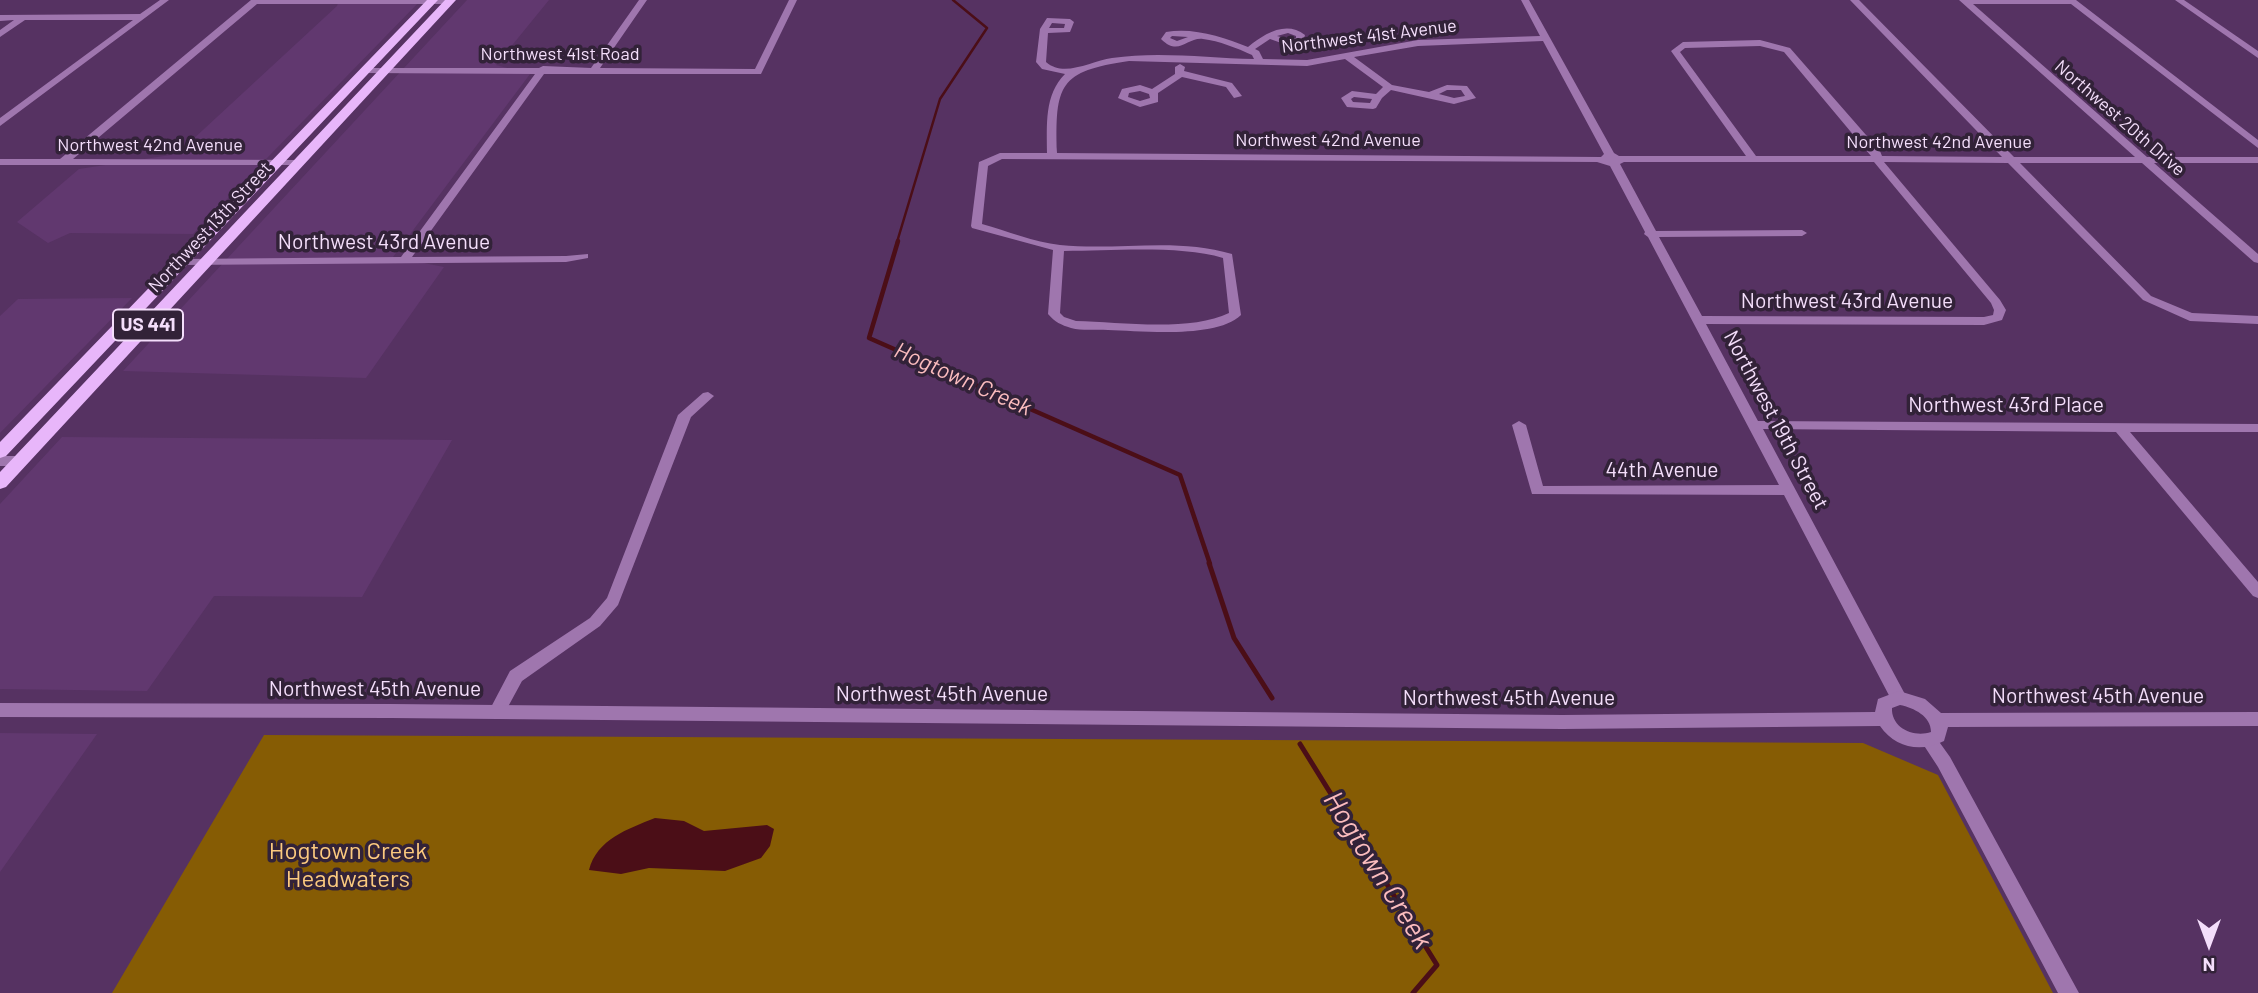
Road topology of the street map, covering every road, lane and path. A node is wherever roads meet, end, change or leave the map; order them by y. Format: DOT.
graph roads {
  1 [pos="165,0"];
  2 [pos="643,0"];
  3 [pos="793,0"];
  4 [pos="1525,0"];
  5 [pos="1854,0"];
  6 [pos="2179,0"];
  7 [pos="255,1"];
  8 [pos="432,1"];
  9 [pos="450,1"];
  10 [pos="1964,1"];
  11 [pos="2071,1"];
  12 [pos="142,17"];
  13 [pos="0,18"];
  14 [pos="23,18"];
  15 [pos="1044,31"];
  16 [pos="0,34"];
  17 [pos="1195,36"];
  18 [pos="1269,36"];
  19 [pos="1545,38"];
  20 [pos="1250,50"];
  21 [pos="2258,55"];
  22 [pos="1347,56"];
  23 [pos="1180,58"];
  24 [pos="1260,63"];
  25 [pos="543,69"];
  26 [pos="595,69"];
  27 [pos="366,70"];
  28 [pos="386,70"];
  29 [pos="1073,73"];
  30 [pos="1179,73"];
  31 [pos="1388,87"];
  32 [pos="1153,92"];
  33 [pos="1431,95"];
  34 [pos="1237,96"];
  35 [pos="1378,97"];
  36 [pos="0,123"];
  37 [pos="2258,145"];
  38 [pos="1052,156"];
  39 [pos="1612,159"];
  40 [pos="1754,160"];
  41 [pos="1877,160"];
  42 [pos="2012,160"];
  43 [pos="2144,160"];
  44 [pos="2258,160"];
  45 [pos="0,162"];
  46 [pos="278,162"];
  47 [pos="62,163"];
  48 [pos="299,163"];
  49 [pos="1802,233"];
  50 [pos="1649,234"];
  51 [pos="1059,247"];
  52 [pos="584,256"];
  53 [pos="2258,260"];
  54 [pos="184,262"];
  55 [pos="207,262"];
  56 [pos="403,262"];
  57 [pos="1696,320"];
  58 [pos="2258,320"];
  59 [pos="708,396"];
  60 [pos="1519,425"];
  61 [pos="1753,425"];
  62 [pos="2119,427"];
  63 [pos="2258,428"];
  64 [pos="0,452"];
  65 [pos="0,461"];
  66 [pos="21,461"];
  67 [pos="0,482"];
  68 [pos="1787,490"];
  69 [pos="2258,592"];
  70 [pos="1899,698"];
  71 [pos="0,710"];
  72 [pos="497,711"];
  73 [pos="1884,719"];
  74 [pos="2258,719"];
  75 [pos="1938,720"];
  76 [pos="1928,741"];
  77 [pos="2069,993"];
  1 -- 12 [label="street"];
  2 -- 26 [label="street"];
  3 -- 26 [label="street, Northwest 41st Road"];
  4 -- 19 [label="street, Northwest 19th Street"];
  5 -- 42 [label="street"];
  6 -- 21 [label="street"];
  7 -- 8 [label="street"];
  7 -- 47 [label="street"];
  8 -- 9 [label="street"];
  8 -- 27 [label="main road, Northwest 13th Street / US 441"];
  9 -- 28 [label="main road, Northwest 13th Street / US 441"];
  10 -- 11 [label="street"];
  10 -- 43 [label="street, Northwest 20th Drive"];
  11 -- 37 [label="street"];
  12 -- 14 [label="street"];
  12 -- 36 [label="street"];
  13 -- 14 [label="street"];
  14 -- 16 [label="street"];
  15 -- 29 [label="street"];
  17 -- 20 [label="street"];
  18 -- 20 [label="street"];
  19 -- 22 [label="street, Northwest 41st Avenue"];
  19 -- 39 [label="street, Northwest 19th Street"];
  20 -- 24 [label="street"];
  22 -- 24 [label="street, Northwest 41st Avenue"];
  22 -- 31 [label="street"];
  23 -- 24 [label="street, Northwest 41st Avenue"];
  23 -- 29 [label="street, Northwest 41st Avenue"];
  23 -- 30 [label="street"];
  25 -- 26 [label="street, Northwest 41st Road"];
  25 -- 28 [label="street, Northwest 41st Road"];
  25 -- 56 [label="street"];
  27 -- 28 [label="street, Northwest 41st Road"];
  27 -- 46 [label="main road, Northwest 13th Street / US 441"];
  28 -- 48 [label="main road, Northwest 13th Street / US 441"];
  29 -- 38 [label="street"];
  30 -- 32 [label="street"];
  30 -- 34 [label="street"];
  31 -- 33 [label="street"];
  31 -- 35 [label="street"];
  38 -- 39 [label="street, Northwest 42nd Avenue"];
  38 -- 51 [label="street, Northwest 42nd Avenue"];
  39 -- 40 [label="street, Northwest 42nd Avenue"];
  39 -- 50 [label="street, Northwest 19th Street"];
  40 -- 41 [label="street, Northwest 42nd Avenue"];
  40 -- 41 [label="street"];
  41 -- 42 [label="street, Northwest 42nd Avenue"];
  41 -- 57 [label="street, Northwest 43rd Avenue"];
  42 -- 43 [label="street, Northwest 42nd Avenue"];
  42 -- 58 [label="street"];
  43 -- 44 [label="street, Northwest 42nd Avenue"];
  43 -- 53 [label="street, Northwest 20th Drive"];
  45 -- 47 [label="street, Northwest 42nd Avenue"];
  46 -- 47 [label="street, Northwest 42nd Avenue"];
  46 -- 48 [label="street, Northwest 42nd Avenue"];
  46 -- 54 [label="main road, Northwest 13th Street / US 441"];
  48 -- 55 [label="main road, Northwest 13th Street / US 441"];
  49 -- 50 [label="street"];
  50 -- 57 [label="street, Northwest 19th Street"];
  51 -- 51 [label="street"];
  52 -- 56 [label="street, Northwest 43rd Avenue"];
  54 -- 55 [label="street, Northwest 43rd Avenue"];
  54 -- 64 [label="main road, Northwest 13th Street / US 441"];
  55 -- 56 [label="street, Northwest 43rd Avenue"];
  55 -- 66 [label="main road, Northwest 13th Street / US 441"];
  57 -- 61 [label="street, Northwest 19th Street"];
  59 -- 72 [label="street"];
  60 -- 68 [label="street, 44th Avenue"];
  61 -- 62 [label="street, Northwest 43rd Place"];
  61 -- 68 [label="street, Northwest 19th Street"];
  62 -- 63 [label="street, Northwest 43rd Place"];
  62 -- 69 [label="street"];
  65 -- 66 [label="street"];
  66 -- 67 [label="main road, Northwest 13th Street / US 441"];
  68 -- 70 [label="street, Northwest 19th Street"];
  70 -- 73 [label="street"];
  70 -- 75 [label="street"];
  71 -- 72 [label="street, Northwest 45th Avenue"];
  72 -- 73 [label="street, Northwest 45th Avenue"];
  73 -- 76 [label="street"];
  74 -- 75 [label="street, Northwest 45th Avenue"];
  75 -- 76 [label="street"];
  76 -- 77 [label="street"];
}
